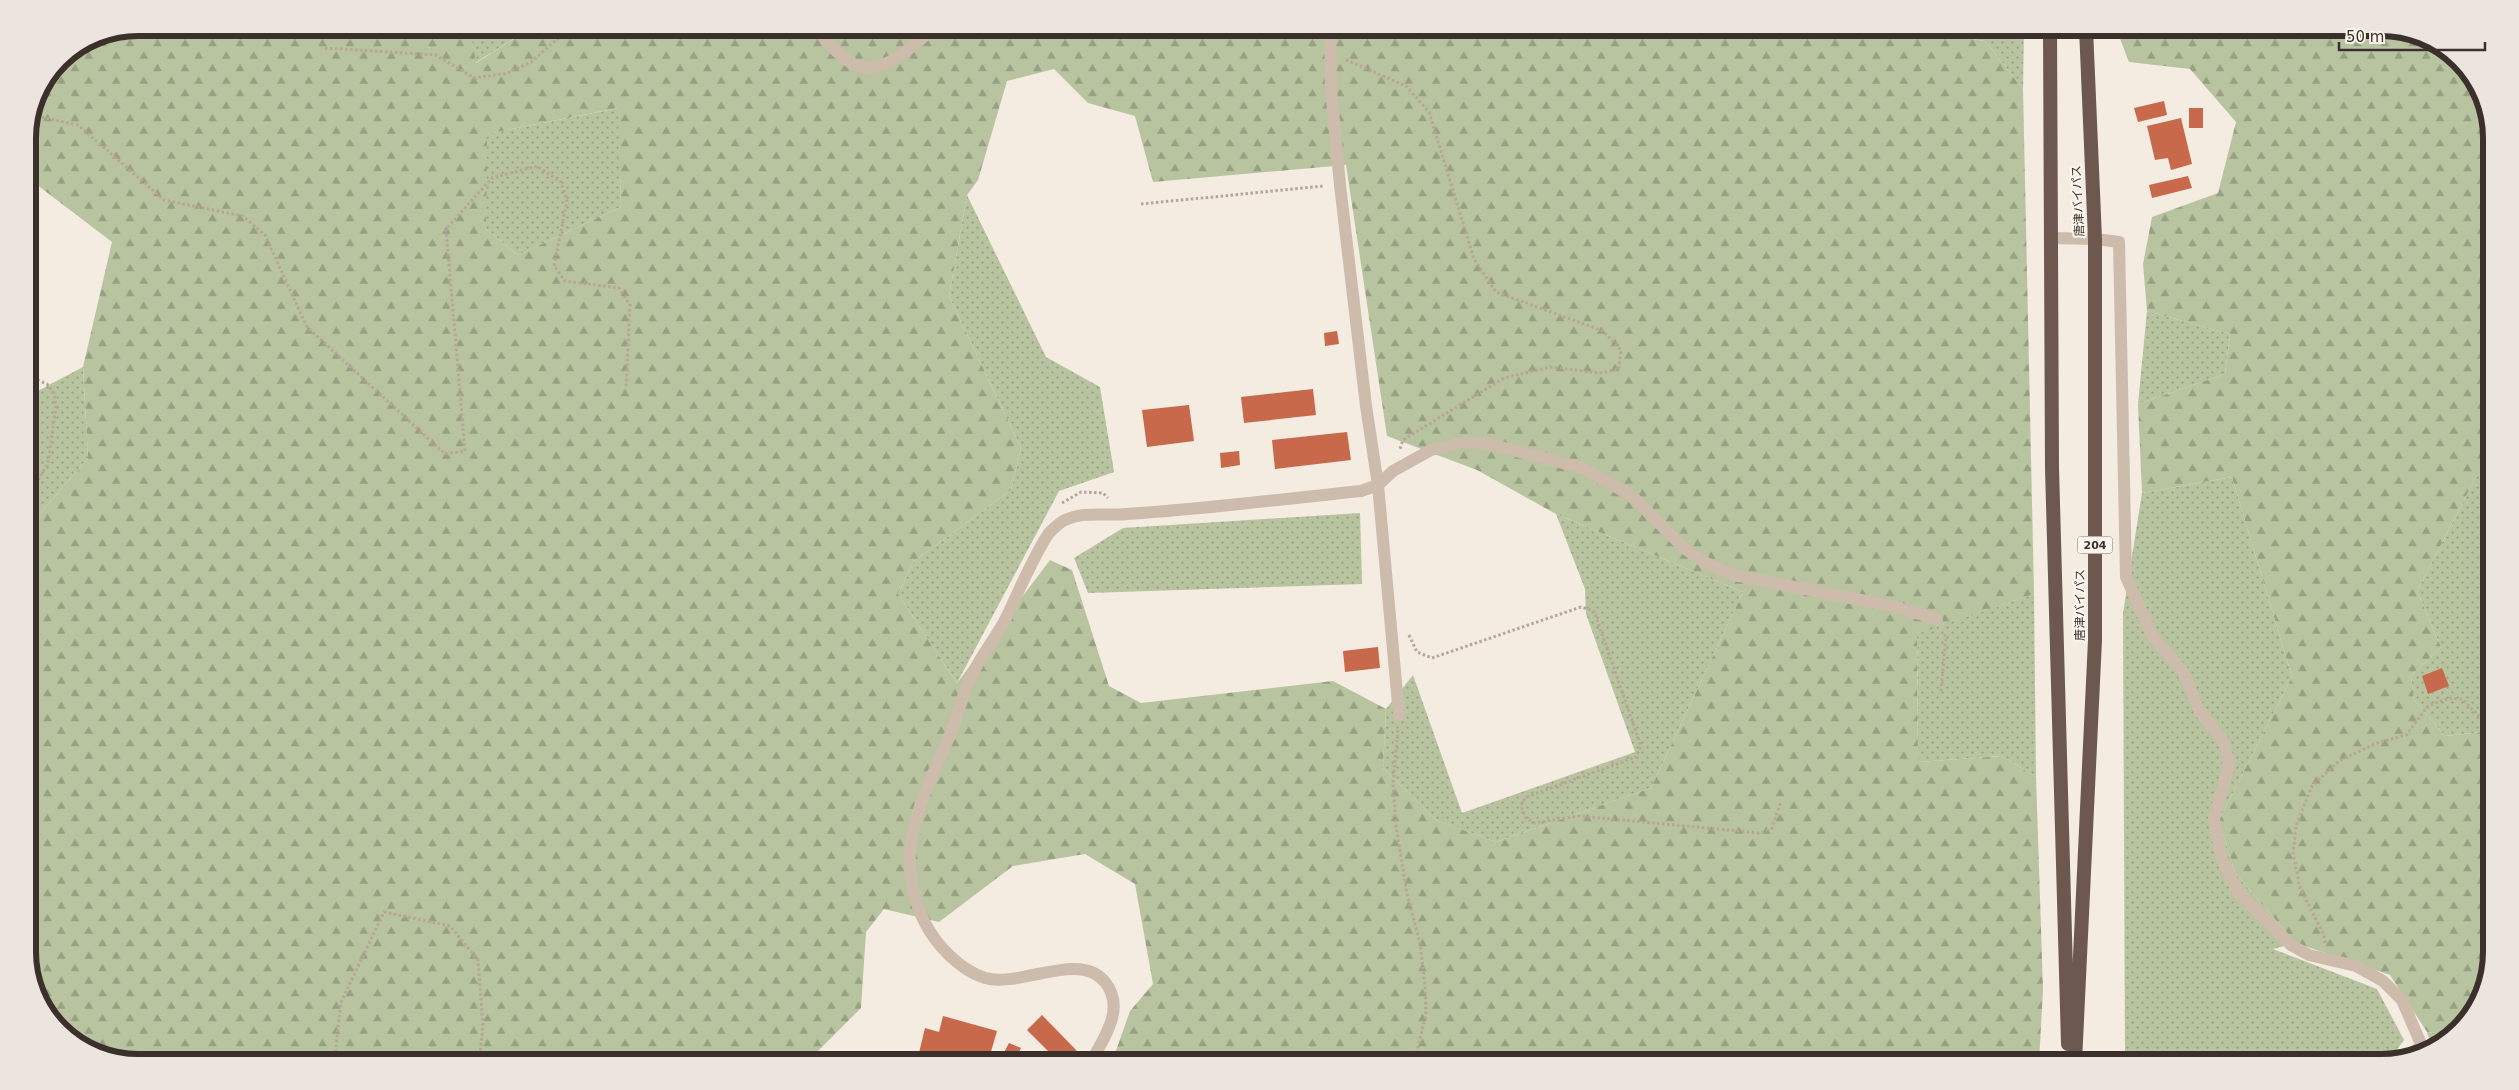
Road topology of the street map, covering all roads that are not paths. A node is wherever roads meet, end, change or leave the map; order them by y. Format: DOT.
graph roads {
  1 [pos="824,36"];
  2 [pos="924,36"];
  3 [pos="1330,36"];
  4 [pos="2050,36"];
  5 [pos="2086,36"];
  6 [pos="2051,238"];
  7 [pos="2095,239"];
  8 [pos="1378,485"];
  9 [pos="1937,619"];
  10 [pos="1399,714"];
  11 [pos="2419,1046"];
  12 [pos="1095,1054"];
  13 [pos="2068,1054"];
  14 [pos="2075,1054"];
  1 -- 2 [label="street"];
  3 -- 8 [label="street"];
  4 -- 6 [label="highway, 唐津バイパス"];
  5 -- 7 [label="highway, 唐津バイパス / 204"];
  6 -- 7 [label="street"];
  6 -- 13 [label="highway, 唐津バイパス"];
  7 -- 11 [label="street"];
  7 -- 14 [label="highway, 唐津バイパス / 204"];
  8 -- 9 [label="street"];
  8 -- 10 [label="street"];
  8 -- 12 [label="street"];
}
